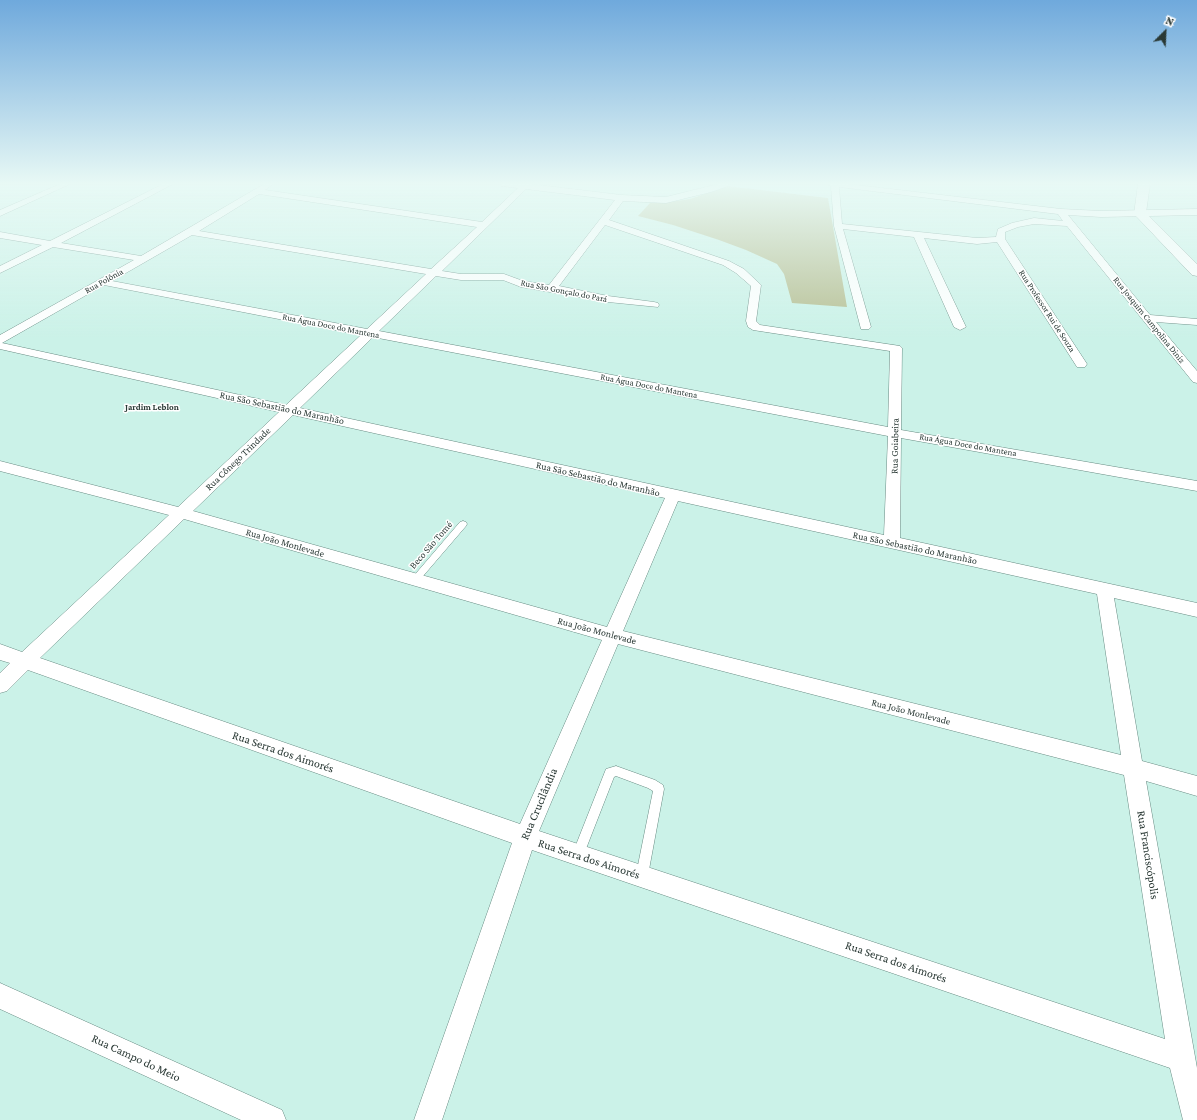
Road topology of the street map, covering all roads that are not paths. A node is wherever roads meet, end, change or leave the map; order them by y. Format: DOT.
graph roads {
  1 [pos="7,236"];
  2 [pos="67,236"];
  3 [pos="183,236"];
  4 [pos="216,236"];
  5 [pos="473,236"];
  6 [pos="591,236"];
  7 [pos="648,236"];
  8 [pos="841,236"];
  9 [pos="919,236"];
  10 [pos="930,236"];
  11 [pos="1080,236"];
  12 [pos="1162,236"];
  13 [pos="1000,239"];
  14 [pos="52,244"];
  15 [pos="142,259"];
  16 [pos="0,270"];
  17 [pos="1196,271"];
  18 [pos="434,273"];
  19 [pos="102,282"];
  20 [pos="552,288"];
  21 [pos="654,305"];
  22 [pos="1148,318"];
  23 [pos="1197,322"];
  24 [pos="865,327"];
  25 [pos="960,327"];
  26 [pos="369,334"];
  27 [pos="0,340"];
  28 [pos="0,346"];
  29 [pos="1081,364"];
  30 [pos="1197,379"];
  31 [pos="289,410"];
  32 [pos="895,432"];
  33 [pos="0,466"];
  34 [pos="1197,486"];
  35 [pos="672,496"];
  36 [pos="181,513"];
  37 [pos="463,524"];
  38 [pos="892,544"];
  39 [pos="415,580"];
  40 [pos="1104,589"];
  41 [pos="1197,610"];
  42 [pos="611,635"];
  43 [pos="0,652"];
  44 [pos="26,660"];
  45 [pos="0,685"];
  46 [pos="1134,768"];
  47 [pos="1197,786"];
  48 [pos="525,837"];
  49 [pos="578,855"];
  50 [pos="642,876"];
  51 [pos="0,996"];
  52 [pos="1181,1058"];
  53 [pos="272,1120"];
  54 [pos="428,1120"];
  55 [pos="1196,1120"];
  1 -- 14 [label="street"];
  2 -- 14 [label="street"];
  3 -- 15 [label="street, Rua Polônia"];
  4 -- 18 [label="street, Rua São Gonçalo do Pará"];
  5 -- 18 [label="street, Rua Cônego Trindade"];
  6 -- 20 [label="street"];
  7 -- 32 [label="street, Rua Goiabeira"];
  8 -- 24 [label="street"];
  9 -- 25 [label="street"];
  10 -- 13 [label="street"];
  11 -- 22 [label="street, Rua Joaquim Campolina Diniz"];
  12 -- 17 [label="street"];
  13 -- 29 [label="street, Rua Professor Rui de Souza"];
  14 -- 15 [label="street"];
  14 -- 16 [label="street"];
  15 -- 19 [label="street, Rua Polônia"];
  18 -- 20 [label="street, Rua São Gonçalo do Pará"];
  18 -- 26 [label="street, Rua Cônego Trindade"];
  19 -- 26 [label="street, Rua Água Doce do Mantena"];
  19 -- 27 [label="street, Rua Polônia"];
  20 -- 21 [label="street, Rua São Gonçalo do Pará"];
  22 -- 23 [label="street"];
  22 -- 30 [label="street, Rua Joaquim Campolina Diniz"];
  26 -- 31 [label="street, Rua Cônego Trindade"];
  26 -- 32 [label="street, Rua Água Doce do Mantena"];
  28 -- 31 [label="street, Rua São Sebastião do Maranhão"];
  31 -- 35 [label="street, Rua São Sebastião do Maranhão"];
  31 -- 36 [label="street, Rua Cônego Trindade"];
  32 -- 34 [label="street, Rua Água Doce do Mantena"];
  32 -- 38 [label="street, Rua Goiabeira"];
  33 -- 36 [label="street, Rua João Monlevade"];
  35 -- 38 [label="street, Rua São Sebastião do Maranhão"];
  35 -- 42 [label="street, Rua Crucilândia"];
  36 -- 39 [label="street, Rua João Monlevade"];
  36 -- 44 [label="street, Rua Cônego Trindade"];
  37 -- 39 [label="lane, Beco São Tomé"];
  38 -- 40 [label="street, Rua São Sebastião do Maranhão"];
  39 -- 42 [label="street, Rua João Monlevade"];
  40 -- 41 [label="street, Rua São Sebastião do Maranhão"];
  40 -- 46 [label="street, Rua Franciscópolis"];
  42 -- 46 [label="street, Rua João Monlevade"];
  42 -- 48 [label="street, Rua Crucilândia"];
  43 -- 44 [label="street, Rua Serra dos Aimorés"];
  44 -- 45 [label="street, Rua Cônego Trindade"];
  44 -- 48 [label="street, Rua Serra dos Aimorés"];
  46 -- 47 [label="street, Rua João Monlevade"];
  46 -- 52 [label="street, Rua Franciscópolis"];
  48 -- 49 [label="street, Rua Serra dos Aimorés"];
  48 -- 54 [label="street, Rua Crucilândia"];
  49 -- 50 [label="street, Rua Serra dos Aimorés"];
  49 -- 50 [label="lane"];
  50 -- 52 [label="street, Rua Serra dos Aimorés"];
  51 -- 53 [label="street, Rua Campo do Meio"];
  52 -- 55 [label="street, Rua Franciscópolis"];
}
